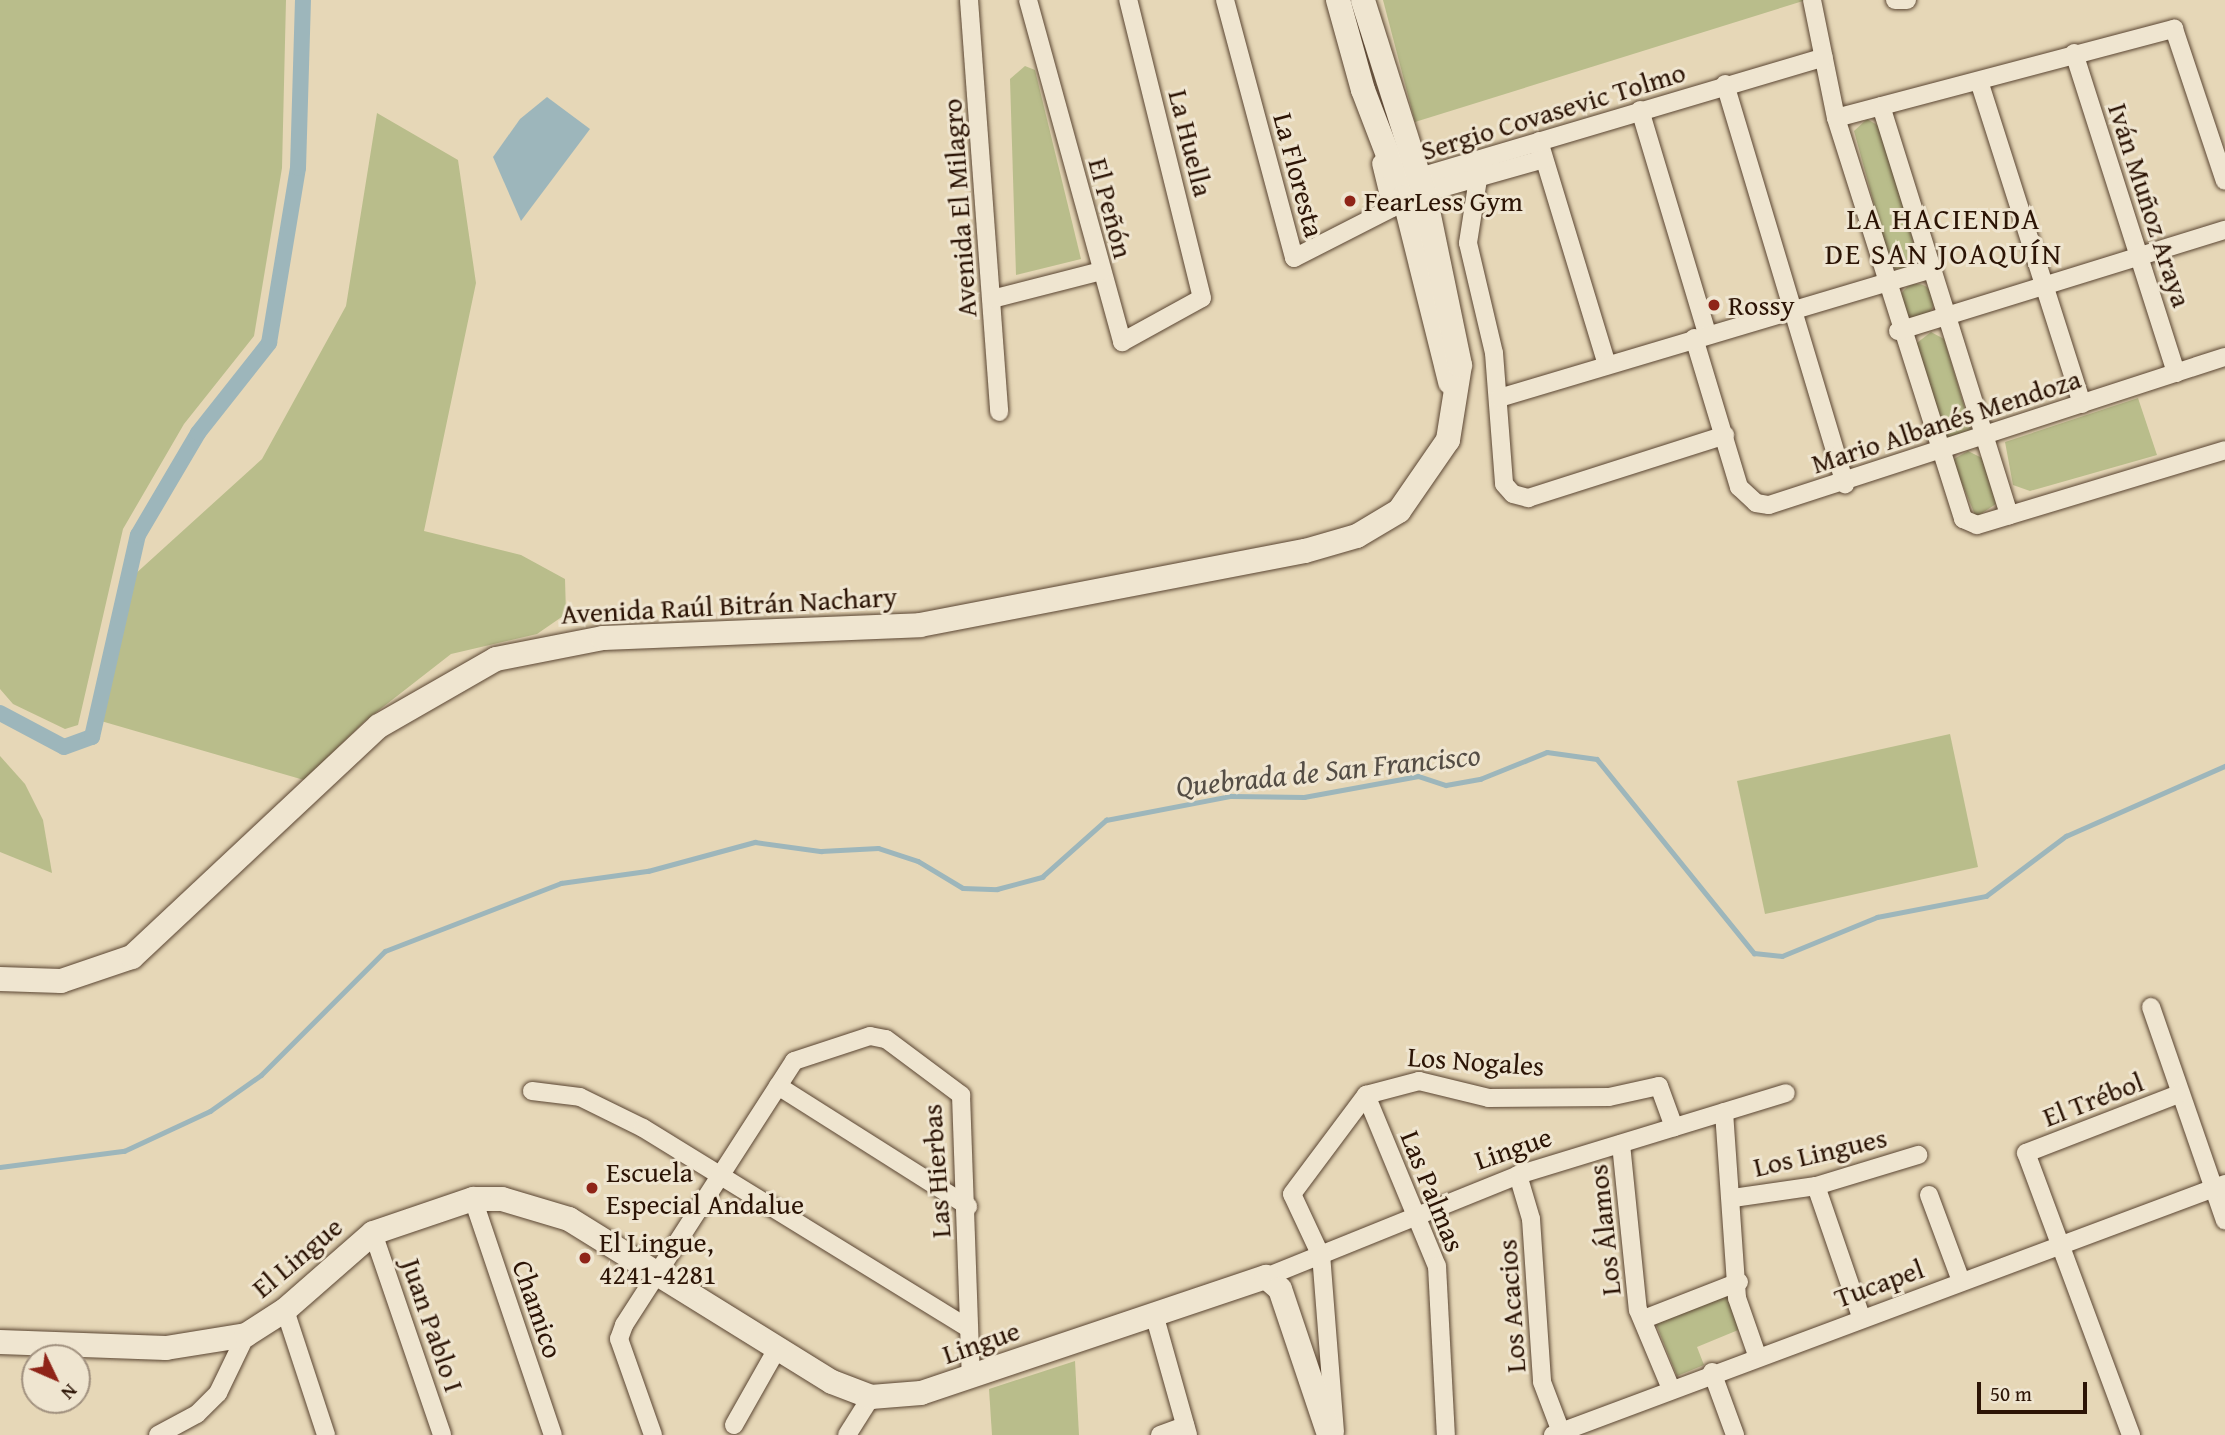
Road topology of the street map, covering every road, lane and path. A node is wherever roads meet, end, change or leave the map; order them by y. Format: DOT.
graph roads {
  1 [pos="969,0"];
  2 [pos="1028,0"];
  3 [pos="1128,0"];
  4 [pos="1225,0"];
  5 [pos="1338,0"];
  6 [pos="1363,0"];
  7 [pos="1812,0"];
  8 [pos="1895,0"];
  9 [pos="1907,0"];
  10 [pos="2074,53"];
  11 [pos="1824,57"];
  12 [pos="1979,81"];
  13 [pos="1726,84"];
  14 [pos="1881,106"];
  15 [pos="1640,110"];
  16 [pos="1836,118"];
  17 [pos="1539,141"];
  18 [pos="1544,159"];
  19 [pos="1478,179"];
  20 [pos="2225,181"];
  21 [pos="1410,194"];
  22 [pos="2225,230"];
  23 [pos="2139,256"];
  24 [pos="1932,269"];
  25 [pos="1101,271"];
  26 [pos="1884,281"];
  27 [pos="2044,286"];
  28 [pos="1202,298"];
  29 [pos="992,299"];
  30 [pos="1793,309"];
  31 [pos="1947,316"];
  32 [pos="1898,331"];
  33 [pos="1701,336"];
  34 [pos="2225,357"];
  35 [pos="1606,365"];
  36 [pos="2176,373"];
  37 [pos="1499,398"];
  38 [pos="2082,404"];
  39 [pos="999,412"];
  40 [pos="1725,435"];
  41 [pos="1984,436"];
  42 [pos="2225,450"];
  43 [pos="1938,452"];
  44 [pos="1845,484"];
  45 [pos="2009,515"];
  46 [pos="0,979"];
  47 [pos="2151,1007"];
  48 [pos="778,1086"];
  49 [pos="532,1091"];
  50 [pos="1786,1093"];
  51 [pos="2179,1094"];
  52 [pos="1366,1095"];
  53 [pos="1724,1112"];
  54 [pos="1674,1127"];
  55 [pos="1621,1144"];
  56 [pos="1918,1155"];
  57 [pos="719,1175"];
  58 [pos="1518,1175"];
  59 [pos="1816,1186"];
  60 [pos="2219,1186"];
  61 [pos="1929,1195"];
  62 [pos="1733,1198"];
  63 [pos="473,1199"];
  64 [pos="968,1206"];
  65 [pos="1414,1217"];
  66 [pos="2225,1221"];
  67 [pos="373,1233"];
  68 [pos="2062,1245"];
  69 [pos="1321,1256"];
  70 [pos="655,1272"];
  71 [pos="1270,1280"];
  72 [pos="1961,1281"];
  73 [pos="1739,1282"];
  74 [pos="285,1310"];
  75 [pos="1154,1314"];
  76 [pos="1861,1317"];
  77 [pos="1644,1319"];
  78 [pos="968,1328"];
  79 [pos="246,1335"];
  80 [pos="0,1342"];
  81 [pos="777,1349"];
  82 [pos="1757,1355"];
  83 [pos="1712,1372"];
  84 [pos="971,1377"];
  85 [pos="1671,1389"];
  86 [pos="872,1397"];
  87 [pos="734,1425"];
  88 [pos="1187,1430"];
  89 [pos="1557,1434"];
  90 [pos="158,1435"];
  91 [pos="326,1435"];
  92 [pos="442,1435"];
  93 [pos="553,1435"];
  94 [pos="653,1435"];
  95 [pos="847,1435"];
  96 [pos="1160,1435"];
  97 [pos="1329,1435"];
  98 [pos="1336,1435"];
  99 [pos="1446,1435"];
  100 [pos="1735,1435"];
  101 [pos="2131,1435"];
  1 -- 29 [label="street, Avenida El Milagro"];
  2 -- 25 [label="street, El Peñón"];
  3 -- 28 [label="street, La Huella"];
  4 -- 21 [label="street, La Floresta"];
  5 -- 21 [label="main road, Avenida Raúl Bitrán Nachary"];
  6 -- 21 [label="main road, Avenida Raúl Bitrán Nachary"];
  7 -- 11 [label="street"];
  8 -- 9 [label="street"];
  10 -- 12 [label="street"];
  10 -- 20 [label="street"];
  10 -- 23 [label="street, Iván Muñoz Araya"];
  11 -- 13 [label="street, Sergio Covasevic Tolmo"];
  11 -- 16 [label="street"];
  12 -- 14 [label="street"];
  12 -- 27 [label="street"];
  13 -- 15 [label="street, Sergio Covasevic Tolmo"];
  13 -- 30 [label="street"];
  14 -- 16 [label="street"];
  14 -- 24 [label="street"];
  15 -- 17 [label="street, Sergio Covasevic Tolmo"];
  15 -- 33 [label="street, Mario Albanés Mendoza"];
  16 -- 26 [label="street"];
  17 -- 18 [label="street"];
  17 -- 21 [label="street, Sergio Covasevic Tolmo"];
  18 -- 19 [label="street, Sergio Covasevic Tolmo"];
  18 -- 35 [label="street"];
  19 -- 21 [label="street, Sergio Covasevic Tolmo"];
  19 -- 37 [label="street"];
  21 -- 46 [label="main road, Avenida Raúl Bitrán Nachary"];
  22 -- 23 [label="street"];
  23 -- 27 [label="street"];
  23 -- 36 [label="street, Iván Muñoz Araya"];
  24 -- 26 [label="street"];
  24 -- 31 [label="street"];
  25 -- 28 [label="street, El Peñón"];
  25 -- 29 [label="street"];
  26 -- 30 [label="street"];
  26 -- 32 [label="street"];
  27 -- 31 [label="street"];
  27 -- 38 [label="street"];
  29 -- 39 [label="street, Avenida El Milagro"];
  30 -- 33 [label="street"];
  30 -- 44 [label="street"];
  31 -- 32 [label="street"];
  31 -- 41 [label="street"];
  32 -- 43 [label="street"];
  33 -- 35 [label="street"];
  33 -- 40 [label="street, Mario Albanés Mendoza"];
  34 -- 36 [label="street, Mario Albanés Mendoza"];
  35 -- 37 [label="street"];
  36 -- 38 [label="street, Mario Albanés Mendoza"];
  37 -- 40 [label="street"];
  38 -- 41 [label="street, Mario Albanés Mendoza"];
  40 -- 44 [label="street, Mario Albanés Mendoza"];
  41 -- 43 [label="street, Mario Albanés Mendoza"];
  41 -- 45 [label="street"];
  42 -- 45 [label="street"];
  43 -- 44 [label="street, Mario Albanés Mendoza"];
  43 -- 45 [label="street"];
  47 -- 51 [label="street"];
  48 -- 57 [label="street"];
  48 -- 64 [label="street"];
  48 -- 64 [label="street, Las Hierbas"];
  49 -- 57 [label="street"];
  50 -- 53 [label="street, Lingue"];
  51 -- 60 [label="street"];
  51 -- 68 [label="street, El Trébol"];
  52 -- 54 [label="street, Los Nogales"];
  52 -- 65 [label="street, Las Palmas"];
  52 -- 69 [label="street"];
  53 -- 54 [label="street, Lingue"];
  53 -- 62 [label="street, Los Lingues"];
  54 -- 55 [label="street, Lingue"];
  55 -- 58 [label="street, Lingue"];
  55 -- 77 [label="street, Los Álamos"];
  56 -- 59 [label="street, Los Lingues"];
  57 -- 70 [label="street"];
  57 -- 78 [label="street"];
  58 -- 65 [label="street, Lingue"];
  58 -- 89 [label="street, Los Acacios"];
  59 -- 62 [label="street, Los Lingues"];
  59 -- 76 [label="street"];
  60 -- 66 [label="street"];
  60 -- 68 [label="street, Tucapel"];
  61 -- 72 [label="street"];
  62 -- 73 [label="street, Los Lingues"];
  63 -- 67 [label="main road, El Lingue"];
  63 -- 70 [label="main road, El Lingue"];
  63 -- 93 [label="street, Chamico"];
  64 -- 78 [label="street, Las Hierbas"];
  65 -- 69 [label="street, Lingue"];
  65 -- 99 [label="street, Las Palmas"];
  67 -- 74 [label="main road, El Lingue"];
  67 -- 92 [label="street, Juan Pablo I"];
  68 -- 72 [label="street, Tucapel"];
  68 -- 101 [label="street"];
  69 -- 71 [label="street, Lingue"];
  69 -- 98 [label="street"];
  70 -- 81 [label="main road, El Lingue"];
  70 -- 94 [label="street"];
  71 -- 75 [label="main road, Lingue"];
  71 -- 97 [label="main road"];
  72 -- 76 [label="street, Tucapel"];
  73 -- 77 [label="street"];
  73 -- 82 [label="street, Los Lingues"];
  74 -- 79 [label="main road, El Lingue"];
  74 -- 91 [label="street"];
  75 -- 84 [label="main road, Lingue"];
  75 -- 88 [label="street"];
  76 -- 82 [label="street, Tucapel"];
  77 -- 85 [label="street, Los Álamos"];
  78 -- 84 [label="street, Las Hierbas"];
  79 -- 80 [label="main road, El Lingue"];
  79 -- 90 [label="street"];
  81 -- 86 [label="main road, El Lingue"];
  81 -- 87 [label="street"];
  82 -- 83 [label="street, Tucapel"];
  83 -- 85 [label="street, Tucapel"];
  83 -- 100 [label="street"];
  84 -- 86 [label="main road, Lingue"];
  85 -- 89 [label="street, Tucapel"];
  86 -- 95 [label="street"];
  88 -- 96 [label="street"];
}
